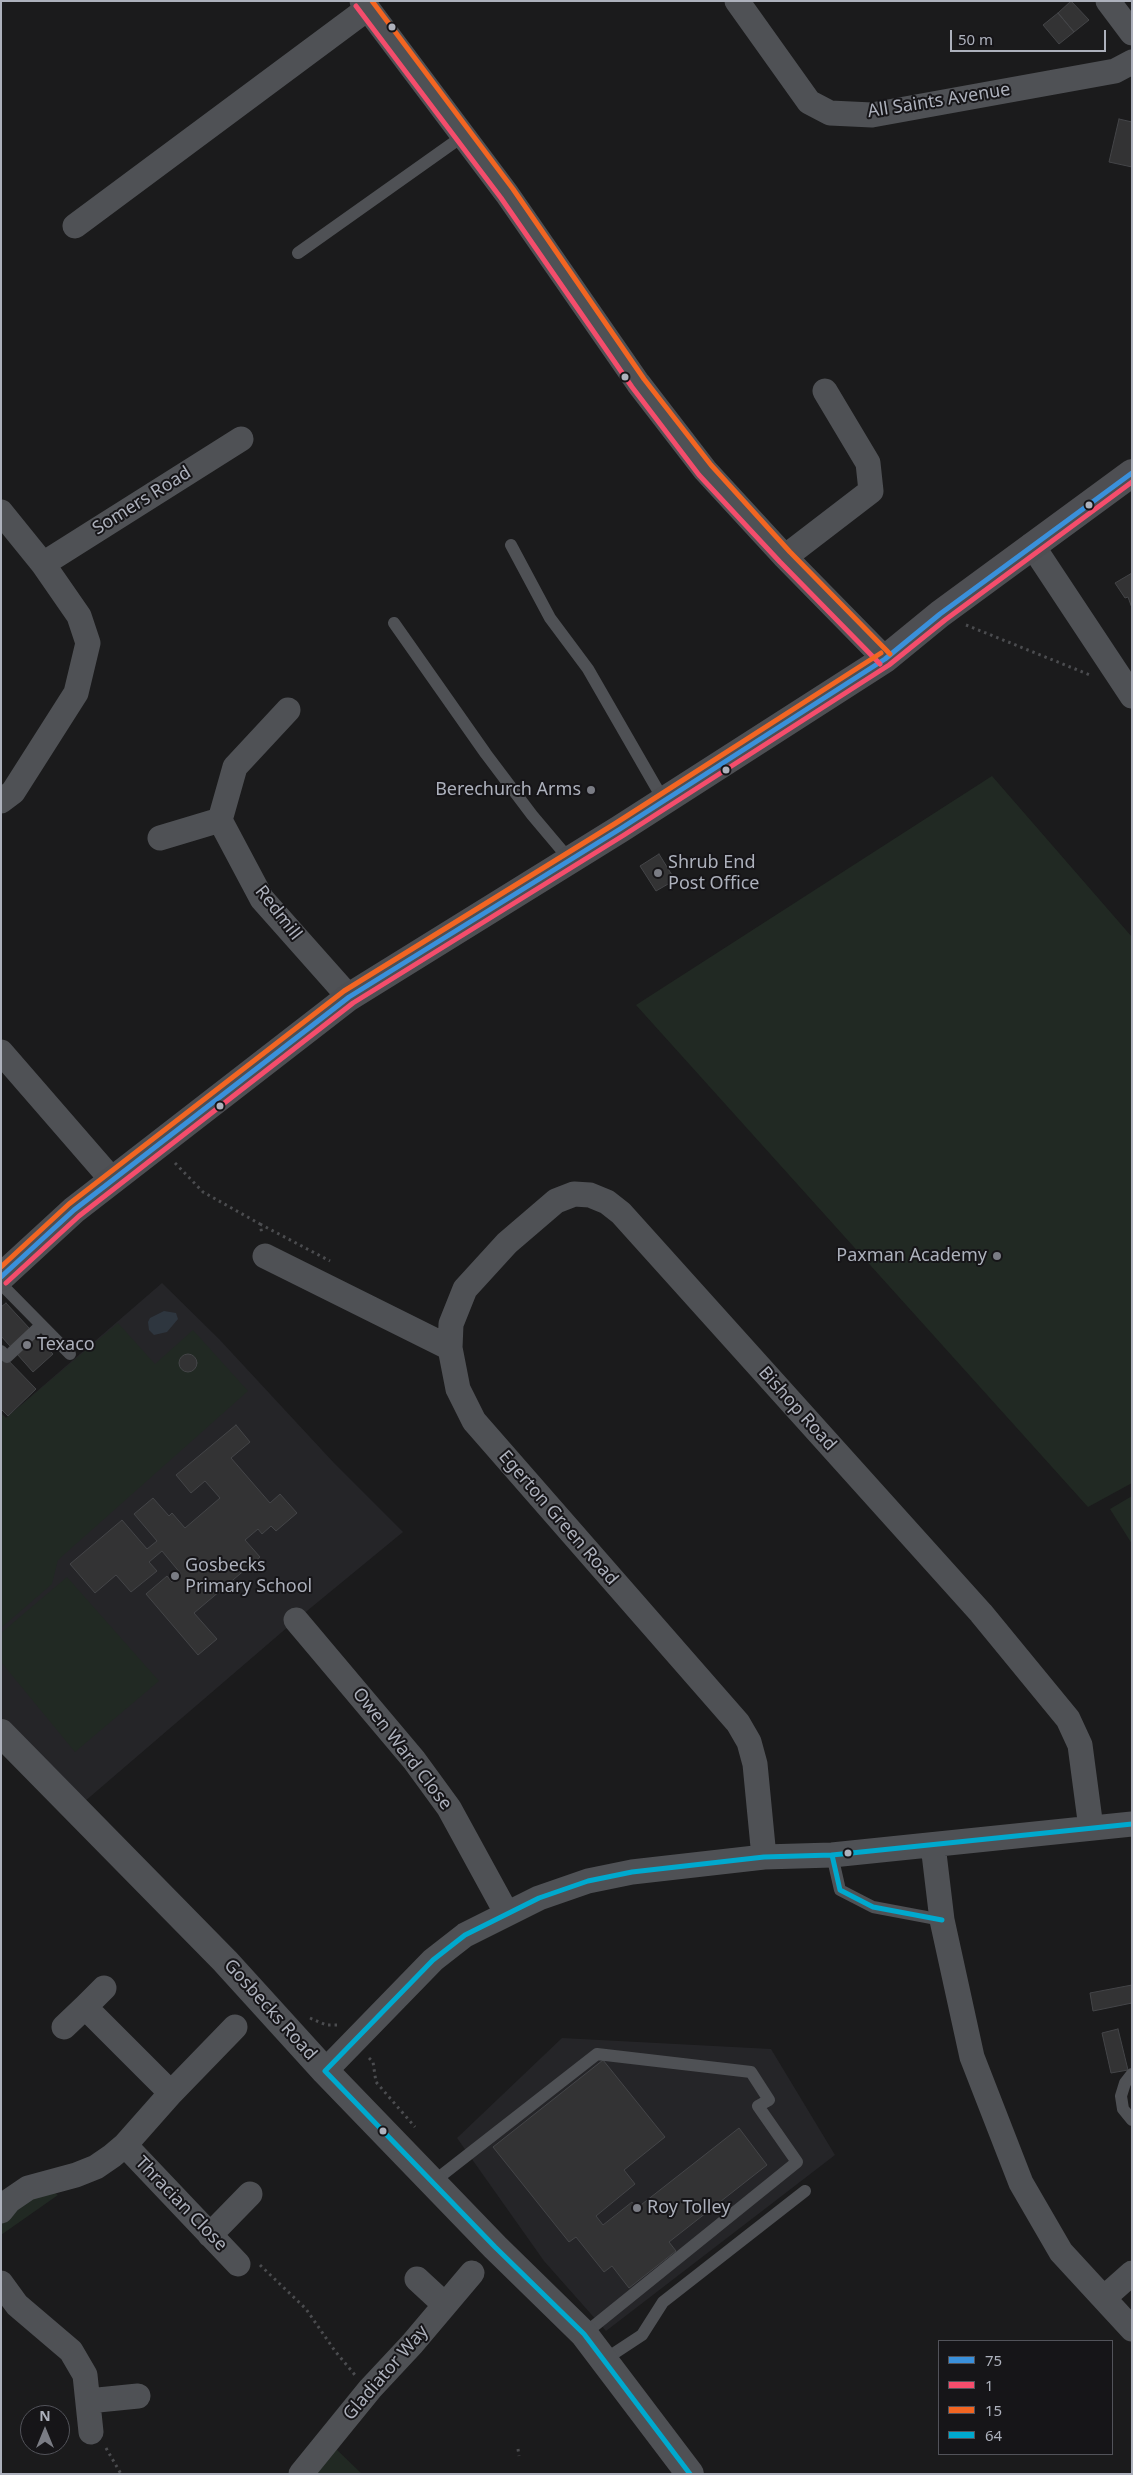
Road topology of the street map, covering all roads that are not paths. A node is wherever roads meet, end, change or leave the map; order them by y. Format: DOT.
graph roads {
  1 [pos="737,1"];
  2 [pos="1108,1"];
  3 [pos="365,5"];
  4 [pos="1132,33"];
  5 [pos="1132,62"];
  6 [pos="463,136"];
  7 [pos="75,226"];
  8 [pos="298,253"];
  9 [pos="825,391"];
  10 [pos="241,438"];
  11 [pos="1132,473"];
  12 [pos="1,512"];
  13 [pos="511,545"];
  14 [pos="1032,545"];
  15 [pos="785,557"];
  16 [pos="43,564"];
  17 [pos="394,623"];
  18 [pos="885,659"];
  19 [pos="1132,696"];
  20 [pos="288,710"];
  21 [pos="1,801"];
  22 [pos="664,801"];
  23 [pos="220,820"];
  24 [pos="160,838"];
  25 [pos="570,860"];
  26 [pos="349,997"];
  27 [pos="1,1052"];
  28 [pos="113,1181"];
  29 [pos="265,1256"];
  30 [pos="1,1277"];
  31 [pos="1,1284"];
  32 [pos="41,1325"];
  33 [pos="450,1348"];
  34 [pos="1,1351"];
  35 [pos="70,1354"];
  36 [pos="296,1620"];
  37 [pos="1,1733"];
  38 [pos="1132,1824"];
  39 [pos="1091,1828"];
  40 [pos="933,1844"];
  41 [pos="832,1855"];
  42 [pos="764,1857"];
  43 [pos="507,1914"];
  44 [pos="942,1920"];
  45 [pos="104,1988"];
  46 [pos="85,2007"];
  47 [pos="64,2027"];
  48 [pos="235,2027"];
  49 [pos="325,2071"];
  50 [pos="1132,2074"];
  51 [pos="170,2093"];
  52 [pos="1132,2120"];
  53 [pos="125,2145"];
  54 [pos="433,2182"];
  55 [pos="805,2191"];
  56 [pos="250,2194"];
  57 [pos="1,2211"];
  58 [pos="210,2235"];
  59 [pos="238,2264"];
  60 [pos="1132,2272"];
  61 [pos="472,2273"];
  62 [pos="417,2279"];
  63 [pos="1,2283"];
  64 [pos="1105,2297"];
  65 [pos="444,2304"];
  66 [pos="1132,2329"];
  67 [pos="584,2334"];
  68 [pos="604,2360"];
  69 [pos="138,2396"];
  70 [pos="88,2401"];
  71 [pos="91,2432"];
  72 [pos="301,2474"];
  73 [pos="690,2474"];
  1 -- 5 [label="street, All Saints Avenue"];
  2 -- 4 [label="street"];
  3 -- 6 [label="street"];
  3 -- 7 [label="street"];
  6 -- 8 [label="lane"];
  6 -- 15 [label="street"];
  9 -- 15 [label="street"];
  10 -- 16 [label="street, Somers Road"];
  11 -- 14 [label="main road"];
  12 -- 16 [label="street"];
  13 -- 22 [label="lane"];
  14 -- 18 [label="main road"];
  14 -- 19 [label="street"];
  15 -- 18 [label="street"];
  16 -- 21 [label="street"];
  17 -- 25 [label="lane"];
  18 -- 22 [label="main road"];
  20 -- 23 [label="street"];
  22 -- 25 [label="main road"];
  23 -- 24 [label="street"];
  23 -- 26 [label="street, Redmill"];
  25 -- 26 [label="main road"];
  26 -- 28 [label="main road"];
  27 -- 28 [label="street"];
  28 -- 30 [label="main road"];
  29 -- 33 [label="street"];
  31 -- 32 [label="lane"];
  32 -- 34 [label="lane"];
  32 -- 35 [label="lane"];
  33 -- 39 [label="street, Bishop Road"];
  33 -- 42 [label="street, Egerton Green Road"];
  36 -- 43 [label="street, Owen Ward Close"];
  37 -- 49 [label="street, Gosbecks Road"];
  38 -- 39 [label="street"];
  39 -- 40 [label="street"];
  40 -- 41 [label="street"];
  40 -- 44 [label="street"];
  41 -- 42 [label="street"];
  41 -- 44 [label="lane"];
  42 -- 43 [label="street"];
  43 -- 49 [label="street"];
  44 -- 64 [label="street"];
  45 -- 46 [label="street"];
  46 -- 47 [label="street"];
  46 -- 51 [label="street"];
  48 -- 51 [label="street"];
  49 -- 54 [label="street, Gosbecks Road"];
  50 -- 52 [label="lane"];
  51 -- 53 [label="street"];
  53 -- 57 [label="street"];
  53 -- 58 [label="street, Thracian Close"];
  54 -- 67 [label="street, Gosbecks Road"];
  54 -- 67 [label="lane"];
  55 -- 68 [label="lane"];
  56 -- 58 [label="street"];
  58 -- 59 [label="street, Thracian Close"];
  60 -- 64 [label="street"];
  61 -- 65 [label="street, Gladiator Way"];
  62 -- 65 [label="street"];
  63 -- 70 [label="street"];
  64 -- 66 [label="street"];
  65 -- 72 [label="street, Gladiator Way"];
  67 -- 68 [label="street, Gosbecks Road"];
  68 -- 73 [label="street, Gosbecks Road"];
  69 -- 70 [label="street"];
  70 -- 71 [label="street"];
}
